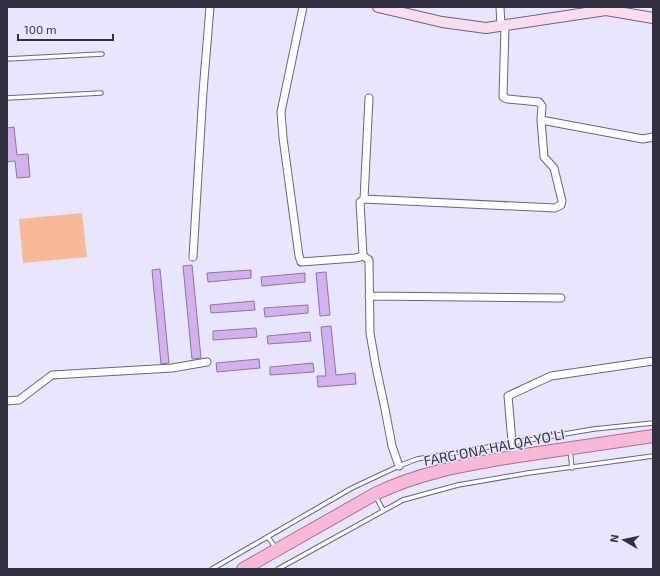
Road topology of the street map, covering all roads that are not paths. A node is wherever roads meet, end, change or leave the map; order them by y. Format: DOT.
graph roads {
  1 [pos="210,7"];
  2 [pos="303,7"];
  3 [pos="378,7"];
  4 [pos="500,7"];
  5 [pos="653,18"];
  6 [pos="503,26"];
  7 [pos="102,54"];
  8 [pos="7,60"];
  9 [pos="100,93"];
  10 [pos="7,98"];
  11 [pos="369,98"];
  12 [pos="542,120"];
  13 [pos="653,137"];
  14 [pos="364,199"];
  15 [pos="362,255"];
  16 [pos="193,257"];
  17 [pos="369,296"];
  18 [pos="561,298"];
  19 [pos="653,361"];
  20 [pos="207,362"];
  21 [pos="7,401"];
  22 [pos="653,423"];
  23 [pos="653,436"];
  24 [pos="512,442"];
  25 [pos="570,448"];
  26 [pos="653,456"];
  27 [pos="515,457"];
  28 [pos="399,466"];
  29 [pos="572,468"];
  30 [pos="375,494"];
  31 [pos="383,510"];
  32 [pos="268,537"];
  33 [pos="277,550"];
  34 [pos="212,569"];
  35 [pos="243,569"];
  36 [pos="278,569"];
  1 -- 16 [label="street"];
  2 -- 15 [label="street"];
  3 -- 6 [label="street"];
  4 -- 6 [label="street"];
  5 -- 6 [label="street"];
  6 -- 12 [label="street"];
  7 -- 8 [label="lane"];
  9 -- 10 [label="lane"];
  11 -- 14 [label="street"];
  12 -- 13 [label="street"];
  12 -- 14 [label="street"];
  14 -- 15 [label="street"];
  15 -- 17 [label="street"];
  17 -- 18 [label="street"];
  17 -- 28 [label="street"];
  19 -- 24 [label="street"];
  20 -- 21 [label="street"];
  22 -- 24 [label="lane"];
  23 -- 25 [label="main road, FARG‘ONA HALQA YO‘LI"];
  24 -- 27 [label="street"];
  24 -- 28 [label="lane"];
  25 -- 27 [label="main road, FARG‘ONA HALQA YO‘LI"];
  25 -- 29 [label="lane"];
  26 -- 29 [label="lane"];
  27 -- 30 [label="main road, FARG‘ONA HALQA YO‘LI"];
  28 -- 32 [label="lane"];
  29 -- 31 [label="lane"];
  30 -- 31 [label="lane"];
  30 -- 33 [label="main road, FARG‘ONA HALQA YO‘LI"];
  31 -- 36 [label="lane"];
  32 -- 33 [label="lane"];
  32 -- 34 [label="lane"];
  33 -- 35 [label="main road, FARG‘ONA HALQA YO‘LI"];
}
